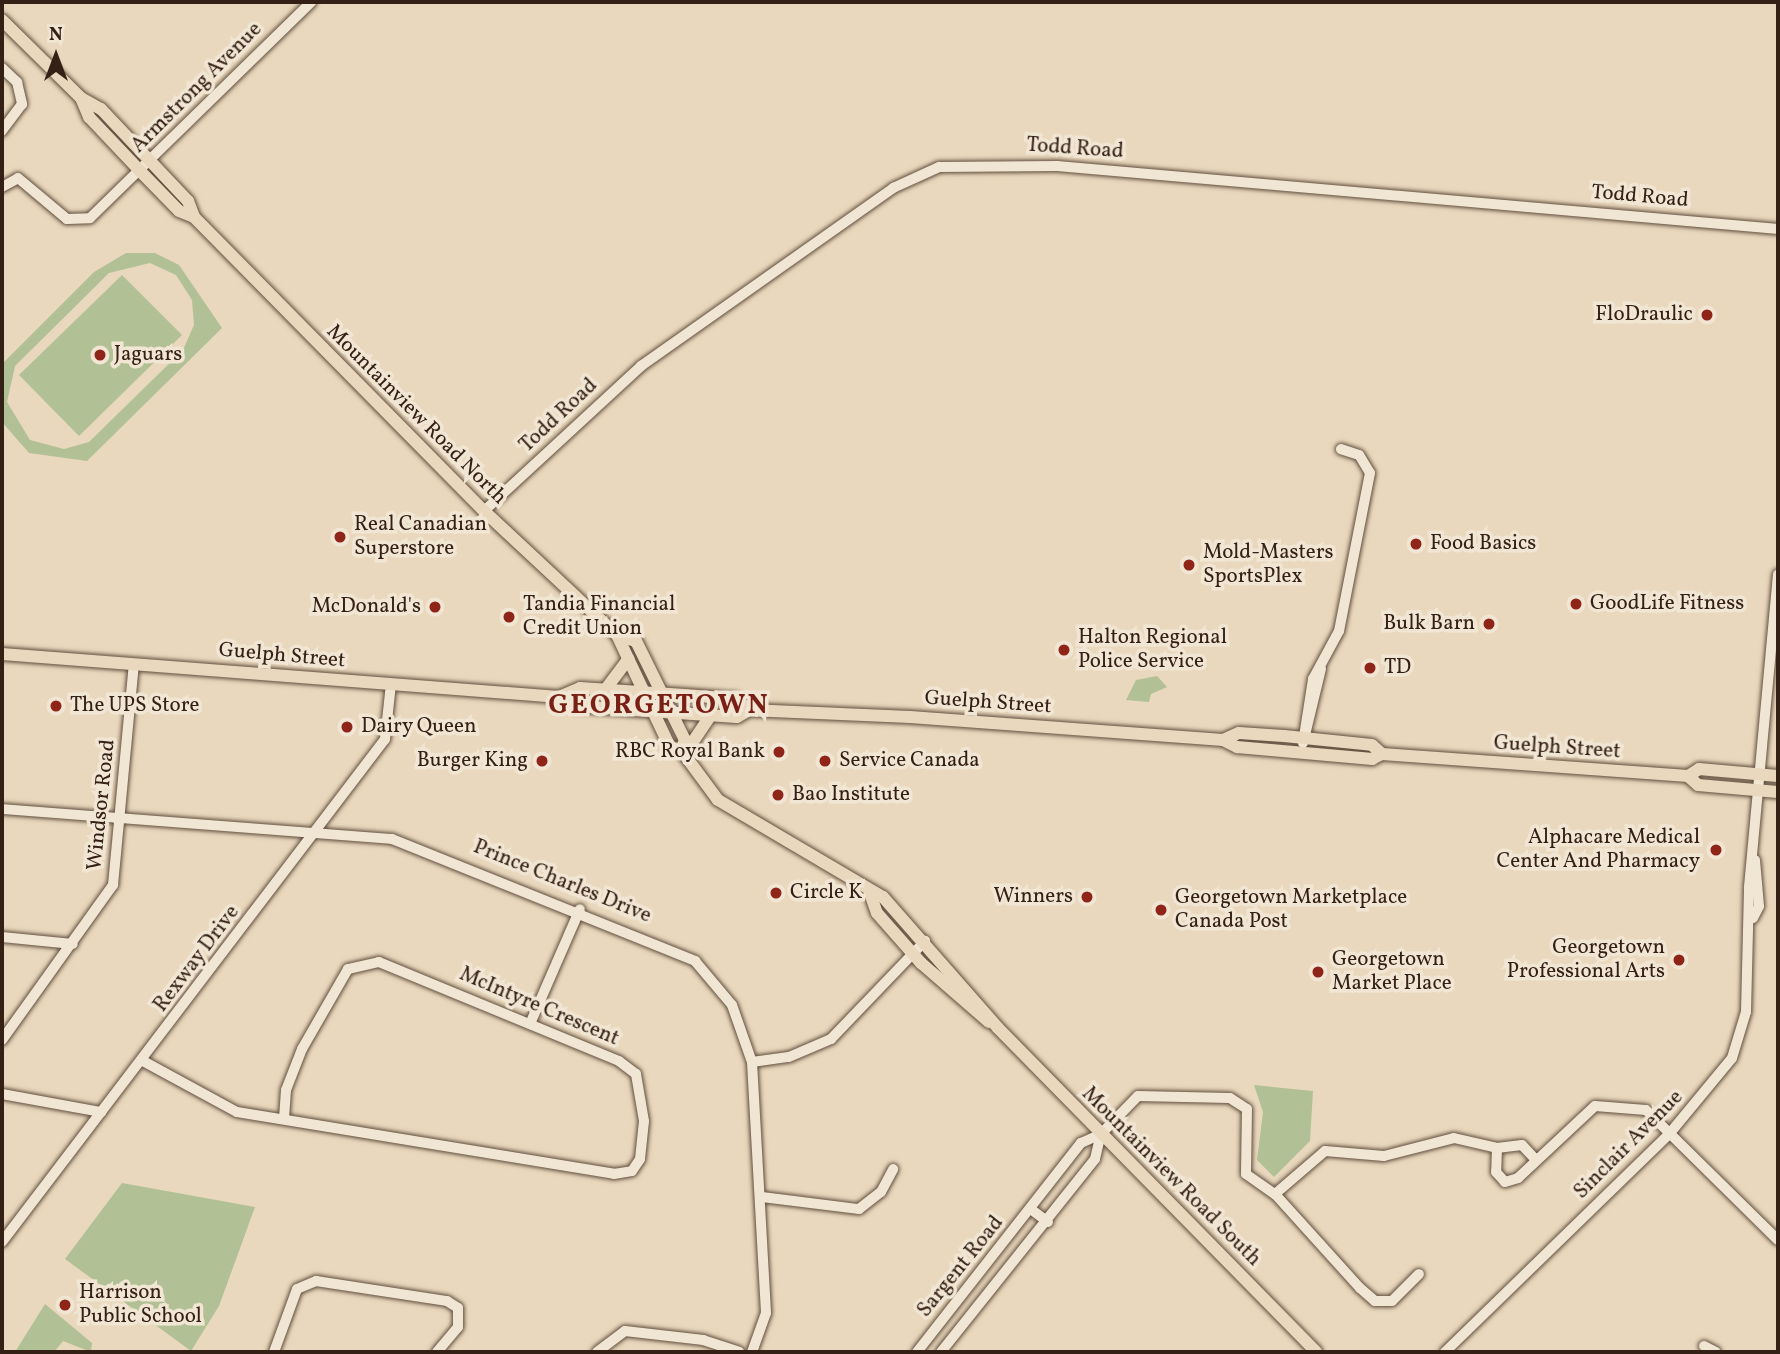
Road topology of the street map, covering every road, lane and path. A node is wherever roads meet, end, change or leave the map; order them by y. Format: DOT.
graph roads {
  1 [pos="311,2"];
  2 [pos="2,20"];
  3 [pos="2,68"];
  4 [pos="81,99"];
  5 [pos="2,131"];
  6 [pos="151,162"];
  7 [pos="141,172"];
  8 [pos="2,187"];
  9 [pos="194,217"];
  10 [pos="1778,229"];
  11 [pos="1341,449"];
  12 [pos="484,511"];
  13 [pos="1778,574"];
  14 [pos="617,635"];
  15 [pos="2,654"];
  16 [pos="628,659"];
  17 [pos="134,664"];
  18 [pos="391,684"];
  19 [pos="605,690"];
  20 [pos="646,693"];
  21 [pos="665,694"];
  22 [pos="559,697"];
  23 [pos="749,710"];
  24 [pos="654,712"];
  25 [pos="674,712"];
  26 [pos="711,715"];
  27 [pos="1303,738"];
  28 [pos="1223,740"];
  29 [pos="682,753"];
  30 [pos="1303,753"];
  31 [pos="1382,754"];
  32 [pos="1763,775"];
  33 [pos="1688,776"];
  34 [pos="1778,776"];
  35 [pos="1762,791"];
  36 [pos="1778,792"];
  37 [pos="2,809"];
  38 [pos="122,817"];
  39 [pos="319,830"];
  40 [pos="1755,860"];
  41 [pos="1759,880"];
  42 [pos="1749,887"];
  43 [pos="870,893"];
  44 [pos="580,909"];
  45 [pos="1753,918"];
  46 [pos="2,937"];
  47 [pos="925,942"];
  48 [pos="74,944"];
  49 [pos="914,953"];
  50 [pos="530,1024"];
  51 [pos="998,1028"];
  52 [pos="2,1040"];
  53 [pos="143,1061"];
  54 [pos="752,1062"];
  55 [pos="2,1094"];
  56 [pos="101,1112"];
  57 [pos="284,1117"];
  58 [pos="1670,1133"];
  59 [pos="1101,1134"];
  60 [pos="1497,1147"];
  61 [pos="1535,1159"];
  62 [pos="893,1169"];
  63 [pos="1275,1194"];
  64 [pos="762,1197"];
  65 [pos="1031,1210"];
  66 [pos="1048,1222"];
  67 [pos="1778,1240"];
  68 [pos="2,1242"];
  69 [pos="1419,1274"];
  70 [pos="1704,1346"];
  71 [pos="921,1351"];
  72 [pos="274,1352"];
  73 [pos="437,1352"];
  74 [pos="597,1352"];
  75 [pos="739,1352"];
  76 [pos="751,1352"];
  77 [pos="941,1352"];
  78 [pos="1316,1352"];
  79 [pos="1445,1352"];
  80 [pos="1716,1352"];
  1 -- 6 [label="street, Armstrong Avenue"];
  2 -- 4 [label="main road, Mountainview Road North"];
  3 -- 5 [label="street"];
  4 -- 6 [label="main road, Mountainview Road North"];
  4 -- 7 [label="main road, Mountainview Road North"];
  6 -- 7 [label="street, Armstrong Avenue"];
  6 -- 9 [label="main road, Mountainview Road North"];
  7 -- 8 [label="street, Armstrong Avenue"];
  7 -- 9 [label="main road, Mountainview Road North"];
  9 -- 12 [label="main road, Mountainview Road North"];
  10 -- 12 [label="street, Todd Road"];
  11 -- 27 [label="street"];
  12 -- 14 [label="main road, Mountainview Road North"];
  13 -- 32 [label="street, Sinclair Avenue"];
  14 -- 16 [label="main road, Mountainview Road North"];
  14 -- 21 [label="main road, Mountainview Road North"];
  15 -- 17 [label="main road, Guelph Street"];
  16 -- 19 [label="main road"];
  16 -- 20 [label="main road, Mountainview Road North"];
  17 -- 18 [label="main road, Guelph Street"];
  17 -- 38 [label="street, Windsor Road"];
  18 -- 22 [label="main road, Guelph Street"];
  18 -- 39 [label="street, Rexway Drive"];
  19 -- 20 [label="main road, Guelph Street"];
  19 -- 22 [label="main road, Guelph Street"];
  20 -- 21 [label="main road, Guelph Street"];
  20 -- 24 [label="main road, Mountainview Road North"];
  21 -- 23 [label="main road, Guelph Street"];
  21 -- 25 [label="main road, Mountainview Road North"];
  22 -- 24 [label="main road, Guelph Street"];
  23 -- 26 [label="main road, Guelph Street"];
  23 -- 28 [label="main road, Guelph Street"];
  24 -- 25 [label="main road, Guelph Street"];
  24 -- 29 [label="main road, Mountainview Road South"];
  25 -- 26 [label="main road, Guelph Street"];
  25 -- 29 [label="main road, Mountainview Road South"];
  26 -- 29 [label="main road"];
  27 -- 28 [label="main road, Guelph Street"];
  27 -- 30 [label="street"];
  27 -- 31 [label="main road, Guelph Street"];
  28 -- 30 [label="main road, Guelph Street"];
  29 -- 43 [label="main road, Mountainview Road South"];
  30 -- 31 [label="main road, Guelph Street"];
  31 -- 33 [label="main road, Guelph Street"];
  32 -- 33 [label="main road, Guelph Street"];
  32 -- 34 [label="main road, Guelph Street"];
  32 -- 35 [label="street, Sinclair Avenue"];
  33 -- 35 [label="main road, Guelph Street"];
  35 -- 36 [label="main road, Guelph Street"];
  35 -- 40 [label="street, Sinclair Avenue"];
  37 -- 38 [label="street, Prince Charles Drive"];
  38 -- 39 [label="street, Prince Charles Drive"];
  38 -- 48 [label="street, Windsor Road"];
  39 -- 44 [label="street, Prince Charles Drive"];
  39 -- 53 [label="street, Rexway Drive"];
  40 -- 41 [label="street, Sinclair Avenue"];
  40 -- 42 [label="street, Sinclair Avenue"];
  41 -- 42 [label="street"];
  41 -- 45 [label="street, Sinclair Avenue"];
  42 -- 45 [label="street, Sinclair Avenue"];
  43 -- 47 [label="main road, Mountainview Road South"];
  43 -- 49 [label="main road, Mountainview Road South"];
  44 -- 50 [label="street"];
  44 -- 54 [label="street, Prince Charles Drive"];
  45 -- 58 [label="street, Sinclair Avenue"];
  46 -- 48 [label="street"];
  47 -- 49 [label="street"];
  47 -- 51 [label="main road, Mountainview Road South"];
  48 -- 52 [label="street, Windsor Road"];
  49 -- 51 [label="main road, Mountainview Road South"];
  49 -- 54 [label="street"];
  50 -- 57 [label="street, McIntyre Crescent"];
  50 -- 57 [label="street, McIntyre Crescent"];
  51 -- 59 [label="main road, Mountainview Road South"];
  53 -- 56 [label="street, Rexway Drive"];
  53 -- 57 [label="street, McIntyre Crescent"];
  54 -- 64 [label="street, Prince Charles Drive"];
  55 -- 56 [label="street"];
  56 -- 68 [label="street, Rexway Drive"];
  58 -- 61 [label="street"];
  58 -- 67 [label="street"];
  58 -- 79 [label="street, Sinclair Avenue"];
  59 -- 63 [label="street"];
  59 -- 65 [label="street, Sargent Road"];
  59 -- 66 [label="street, Sargent Road"];
  59 -- 78 [label="main road, Mountainview Road South"];
  60 -- 61 [label="street"];
  60 -- 61 [label="street"];
  60 -- 63 [label="street"];
  62 -- 64 [label="street"];
  63 -- 69 [label="street"];
  64 -- 76 [label="street, Prince Charles Drive"];
  65 -- 66 [label="street, Sargent Road"];
  65 -- 71 [label="street, Sargent Road"];
  66 -- 77 [label="street, Sargent Road"];
  70 -- 80 [label="street"];
  72 -- 73 [label="street"];
  74 -- 75 [label="street"];
}
